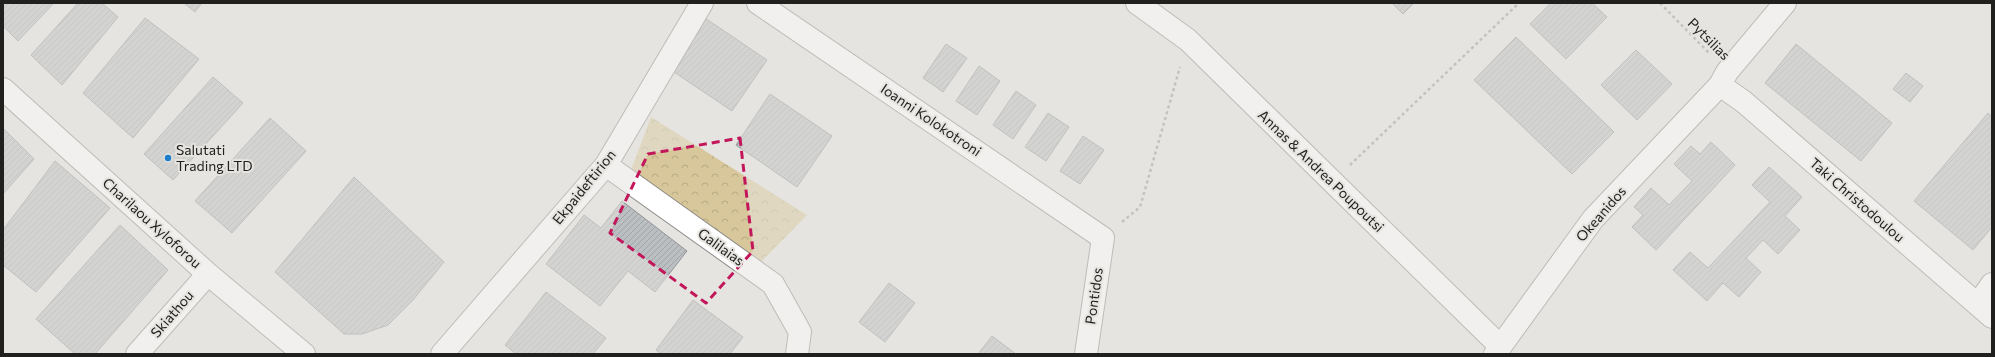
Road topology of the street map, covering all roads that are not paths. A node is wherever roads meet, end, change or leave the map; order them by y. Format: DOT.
graph roads {
  1 [pos="702,3"];
  2 [pos="758,3"];
  3 [pos="1137,3"];
  4 [pos="1785,3"];
  5 [pos="1724,78"];
  6 [pos="3,89"];
  7 [pos="606,165"];
  8 [pos="1103,238"];
  9 [pos="208,274"];
  10 [pos="1992,284"];
  11 [pos="1985,310"];
  12 [pos="1497,350"];
  13 [pos="137,354"];
  14 [pos="304,354"];
  15 [pos="442,354"];
  16 [pos="797,354"];
  17 [pos="1086,354"];
  1 -- 7 [label="street, Ekpaideftirion"];
  2 -- 8 [label="street, Ioanni Kolokotroni"];
  3 -- 12 [label="street, Annas & Andrea Poupoutsi"];
  4 -- 5 [label="street, Okeanidos"];
  5 -- 11 [label="street, Taki Christodoulou"];
  5 -- 12 [label="street, Okeanidos"];
  6 -- 9 [label="street, Charilaou Xyloforou"];
  7 -- 15 [label="street, Ekpaideftirion"];
  7 -- 16 [label="street, Galilaias"];
  8 -- 17 [label="street, Pontidos"];
  9 -- 13 [label="street, Skiathou"];
  9 -- 14 [label="street, Charilaou Xyloforou"];
  10 -- 11 [label="street"];
}
